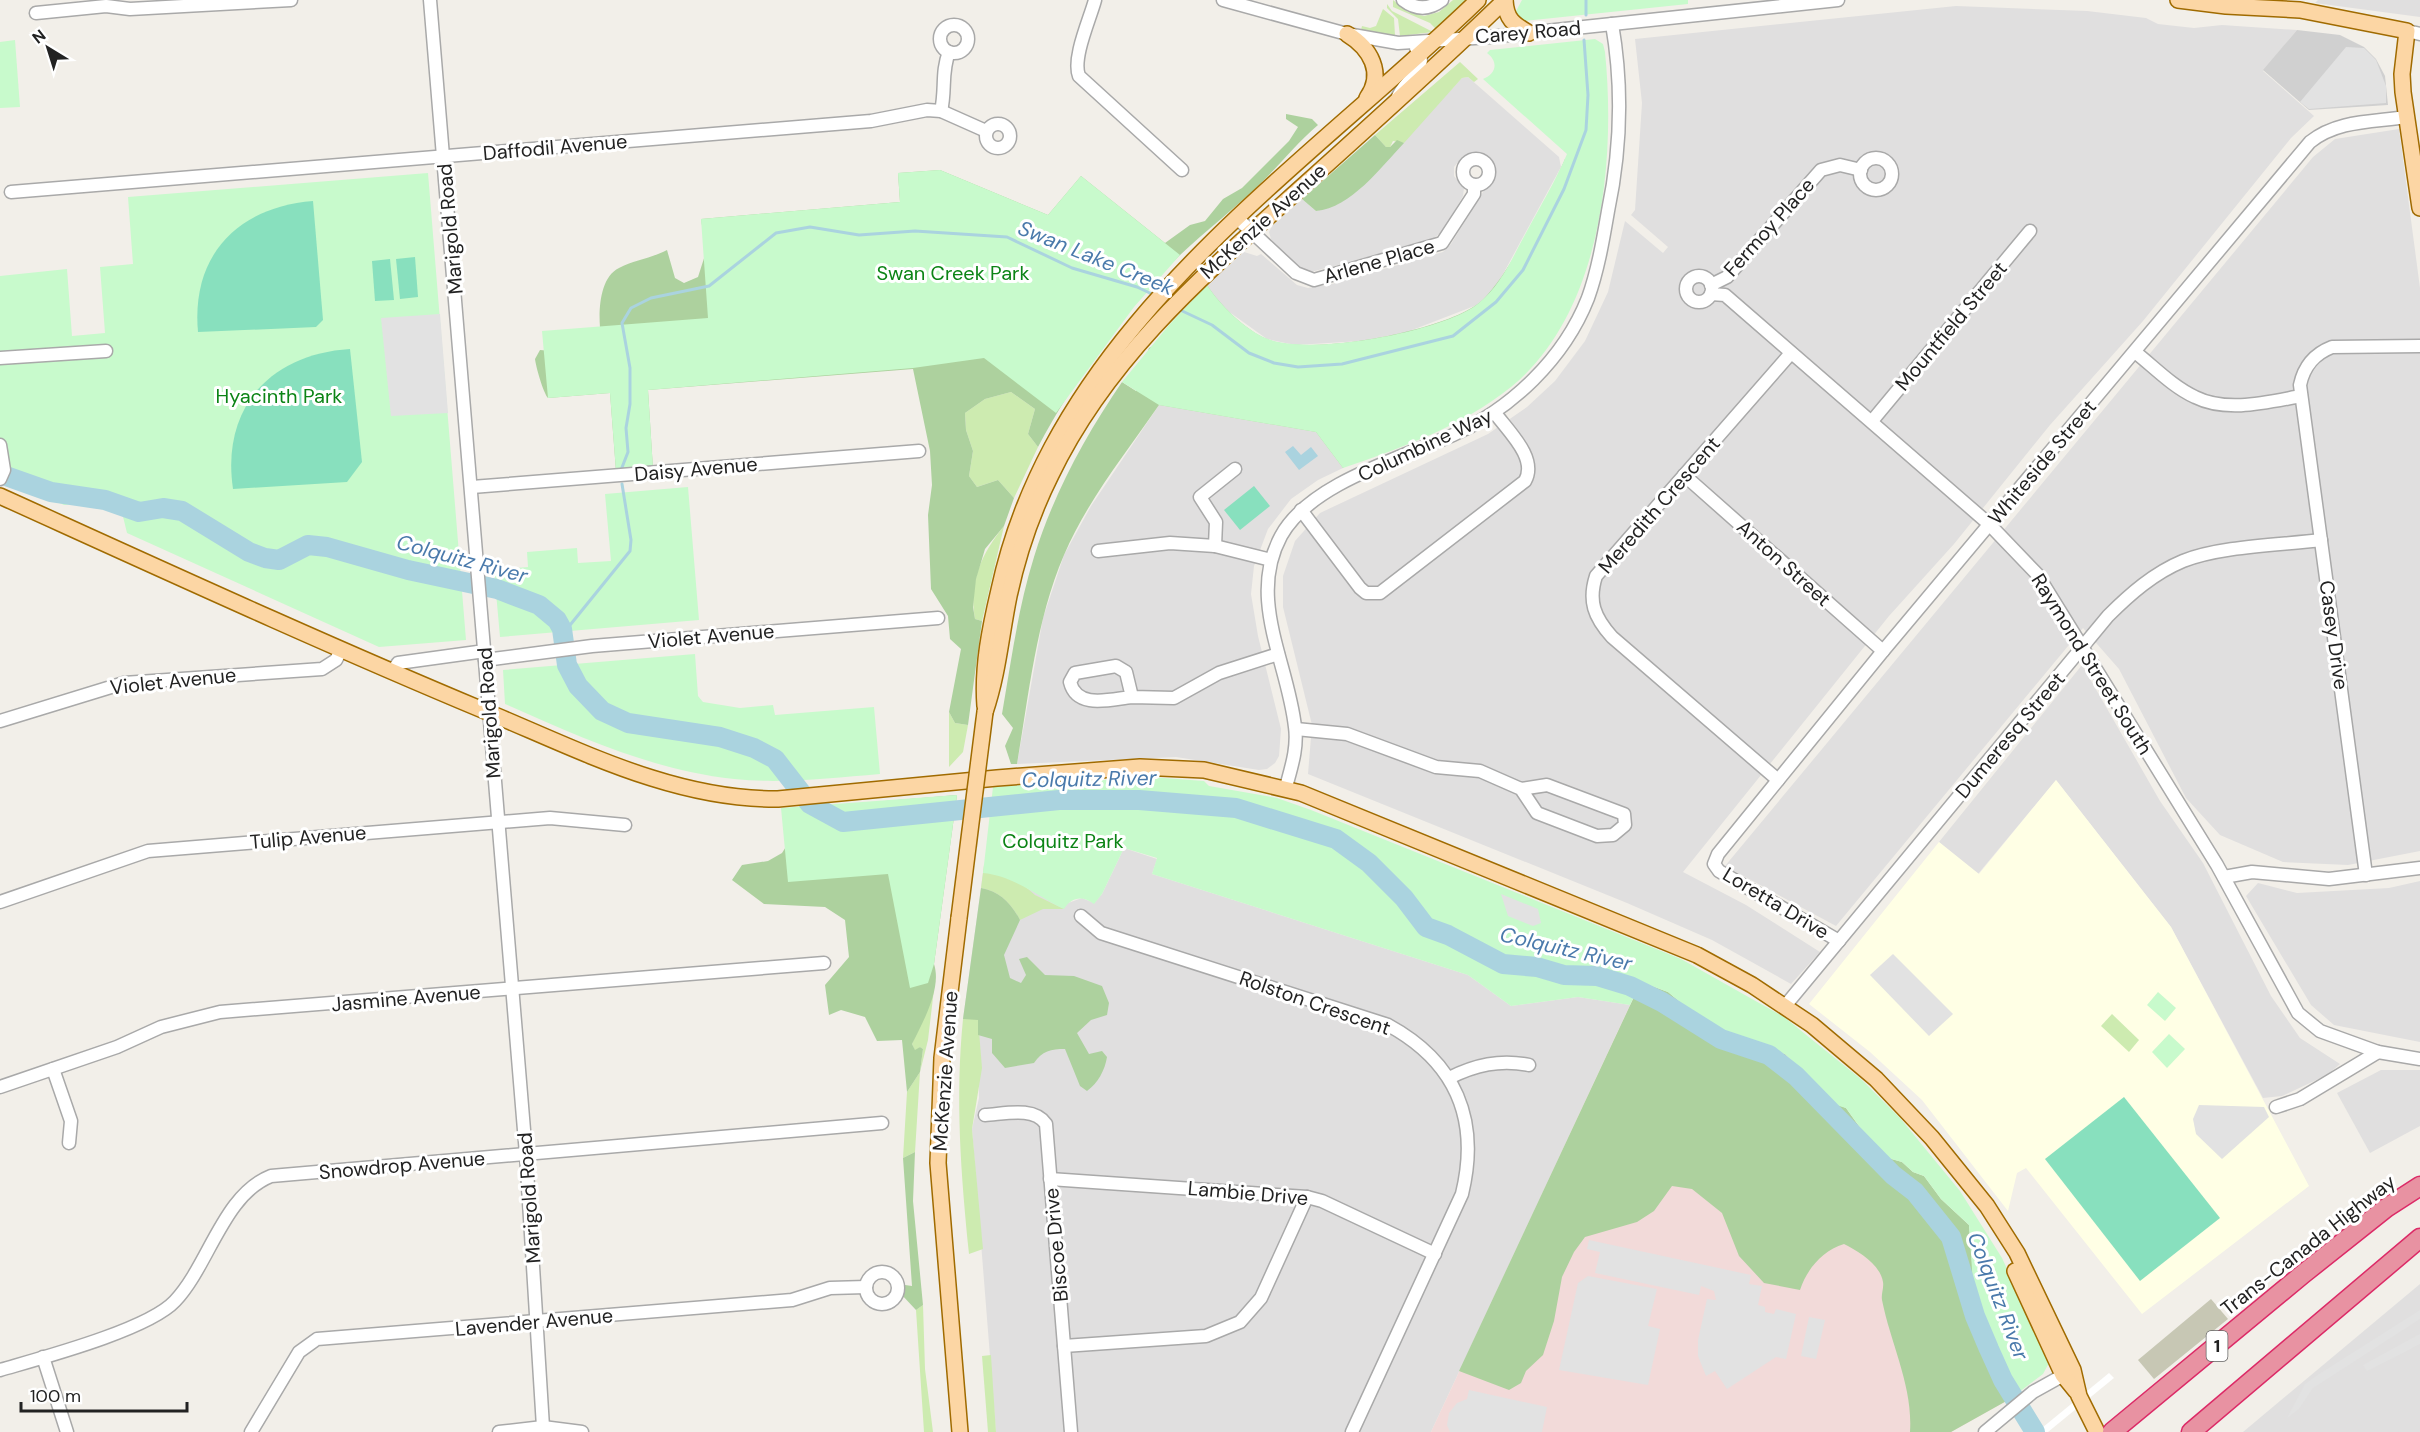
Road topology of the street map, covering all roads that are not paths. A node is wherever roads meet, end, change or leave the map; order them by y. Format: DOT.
graph roads {
  1 [pos="291,0"];
  2 [pos="430,0"];
  3 [pos="1095,0"];
  4 [pos="1223,0"];
  5 [pos="1403,0"];
  6 [pos="1442,0"];
  7 [pos="1478,0"];
  8 [pos="1505,0"];
  9 [pos="1838,0"];
  10 [pos="2178,0"];
  11 [pos="264,1"];
  12 [pos="1764,3"];
  13 [pos="2302,5"];
  14 [pos="36,13"];
  15 [pos="1612,24"];
  16 [pos="2414,32"];
  17 [pos="1528,33"];
  18 [pos="1347,34"];
  19 [pos="1467,37"];
  20 [pos="1407,43"];
  21 [pos="1432,43"];
  22 [pos="949,52"];
  23 [pos="1420,54"];
  24 [pos="1397,101"];
  25 [pos="1360,108"];
  26 [pos="941,111"];
  27 [pos="2406,117"];
  28 [pos="986,131"];
  29 [pos="444,156"];
  30 [pos="1182,170"];
  31 [pos="1861,170"];
  32 [pos="1474,185"];
  33 [pos="11,192"];
  34 [pos="2420,208"];
  35 [pos="1237,218"];
  36 [pos="2030,231"];
  37 [pos="1251,232"];
  38 [pos="1711,289"];
  39 [pos="2420,346"];
  40 [pos="106,351"];
  41 [pos="2135,352"];
  42 [pos="1791,353"];
  43 [pos="0,358"];
  44 [pos="2301,396"];
  45 [pos="1495,413"];
  46 [pos="1872,421"];
  47 [pos="0,445"];
  48 [pos="919,451"];
  49 [pos="1235,469"];
  50 [pos="1684,475"];
  51 [pos="2,476"];
  52 [pos="472,487"];
  53 [pos="2,501"];
  54 [pos="1301,510"];
  55 [pos="1989,524"];
  56 [pos="2321,540"];
  57 [pos="1215,546"];
  58 [pos="1098,551"];
  59 [pos="1271,560"];
  60 [pos="938,618"];
  61 [pos="2082,647"];
  62 [pos="341,650"];
  63 [pos="1883,651"];
  64 [pos="1278,654"];
  65 [pos="485,655"];
  66 [pos="392,672"];
  67 [pos="1132,697"];
  68 [pos="489,712"];
  69 [pos="986,712"];
  70 [pos="0,721"];
  71 [pos="1296,729"];
  72 [pos="1778,780"];
  73 [pos="1286,787"];
  74 [pos="1521,789"];
  75 [pos="497,821"];
  76 [pos="625,825"];
  77 [pos="1714,864"];
  78 [pos="2420,868"];
  79 [pos="2366,875"];
  80 [pos="2224,877"];
  81 [pos="0,902"];
  82 [pos="1081,916"];
  83 [pos="1839,941"];
  84 [pos="824,963"];
  85 [pos="512,989"];
  86 [pos="1785,1006"];
  87 [pos="2378,1052"];
  88 [pos="2420,1059"];
  89 [pos="1529,1065"];
  90 [pos="53,1069"];
  91 [pos="1449,1078"];
  92 [pos="0,1087"];
  93 [pos="2276,1107"];
  94 [pos="985,1115"];
  95 [pos="882,1123"];
  96 [pos="69,1143"];
  97 [pos="526,1154"];
  98 [pos="1953,1165"];
  99 [pos="1050,1179"];
  100 [pos="2420,1186"];
  101 [pos="1307,1197"];
  102 [pos="2420,1238"];
  103 [pos="1435,1254"];
  104 [pos="866,1287"];
  105 [pos="539,1323"];
  106 [pos="1064,1346"];
  107 [pos="43,1358"];
  108 [pos="0,1370"];
  109 [pos="2068,1372"];
  110 [pos="543,1427"];
  111 [pos="66,1432"];
  112 [pos="251,1432"];
  113 [pos="498,1432"];
  114 [pos="582,1432"];
  115 [pos="960,1432"];
  116 [pos="1071,1432"];
  117 [pos="1352,1432"];
  118 [pos="1985,1432"];
  119 [pos="2097,1432"];
  120 [pos="2112,1432"];
  121 [pos="2191,1432"];
  1 -- 11 [label="street"];
  2 -- 29 [label="street, Marigold Road"];
  3 -- 30 [label="street"];
  4 -- 18 [label="street, Carey Road"];
  5 -- 6 [label="street"];
  7 -- 21 [label="main road, McKenzie Avenue"];
  8 -- 17 [label="main road"];
  8 -- 19 [label="main road, McKenzie Avenue"];
  9 -- 12 [label="street, Carey Road"];
  10 -- 13 [label="main road"];
  11 -- 14 [label="street"];
  12 -- 15 [label="street, Carey Road"];
  13 -- 16 [label="main road"];
  15 -- 17 [label="street, Carey Road"];
  15 -- 45 [label="street, Columbine Way"];
  16 -- 27 [label="main road"];
  17 -- 19 [label="street, Carey Road"];
  18 -- 20 [label="street, Carey Road"];
  18 -- 25 [label="main road"];
  19 -- 21 [label="street, Carey Road"];
  19 -- 24 [label="main road, McKenzie Avenue"];
  20 -- 21 [label="street, Carey Road"];
  20 -- 23 [label="street"];
  21 -- 23 [label="main road, McKenzie Avenue"];
  22 -- 26 [label="street"];
  23 -- 24 [label="street"];
  23 -- 25 [label="main road, McKenzie Avenue"];
  24 -- 37 [label="main road, McKenzie Avenue"];
  25 -- 35 [label="main road, McKenzie Avenue"];
  26 -- 28 [label="street, Daffodil Avenue"];
  26 -- 29 [label="street, Daffodil Avenue"];
  27 -- 34 [label="main road"];
  27 -- 41 [label="street, Whiteside Street"];
  29 -- 33 [label="street, Daffodil Avenue"];
  29 -- 52 [label="street, Marigold Road"];
  31 -- 38 [label="street, Fermoy Place"];
  32 -- 37 [label="street, Arlene Place"];
  35 -- 37 [label="street, Arlene Place"];
  35 -- 69 [label="main road, McKenzie Avenue"];
  36 -- 46 [label="street, Mountfield Street"];
  37 -- 69 [label="main road, McKenzie Avenue"];
  38 -- 42 [label="street, Raymond Street South"];
  39 -- 44 [label="street, Casey Drive"];
  40 -- 43 [label="street"];
  41 -- 44 [label="street"];
  41 -- 55 [label="street, Whiteside Street"];
  42 -- 46 [label="street, Raymond Street South"];
  42 -- 50 [label="street, Meredith Crescent"];
  44 -- 56 [label="street, Casey Drive"];
  45 -- 54 [label="street, Columbine Way"];
  45 -- 54 [label="street"];
  46 -- 55 [label="street, Raymond Street South"];
  47 -- 51 [label="street"];
  48 -- 52 [label="street, Daisy Avenue"];
  49 -- 57 [label="street"];
  50 -- 63 [label="street, Anton Street"];
  50 -- 72 [label="street, Meredith Crescent"];
  52 -- 65 [label="street, Marigold Road"];
  53 -- 62 [label="main road"];
  54 -- 59 [label="street, Columbine Way"];
  55 -- 61 [label="street, Raymond Street South"];
  55 -- 63 [label="street, Whiteside Street"];
  56 -- 61 [label="street, Dumeresq Street"];
  56 -- 79 [label="street, Casey Drive"];
  57 -- 58 [label="street"];
  57 -- 59 [label="street"];
  59 -- 64 [label="street, Columbine Way"];
  60 -- 65 [label="street, Violet Avenue"];
  61 -- 80 [label="street, Raymond Street South"];
  61 -- 83 [label="street, Dumeresq Street"];
  62 -- 66 [label="main road"];
  62 -- 70 [label="street, Violet Avenue"];
  63 -- 72 [label="street, Whiteside Street"];
  64 -- 67 [label="street"];
  64 -- 71 [label="street, Columbine Way"];
  65 -- 66 [label="street, Violet Avenue"];
  65 -- 68 [label="street, Marigold Road"];
  66 -- 68 [label="main road"];
  67 -- 67 [label="street"];
  68 -- 73 [label="main road"];
  68 -- 75 [label="street, Marigold Road"];
  69 -- 115 [label="main road, McKenzie Avenue, bridge"];
  71 -- 73 [label="street, Columbine Way"];
  71 -- 74 [label="street"];
  72 -- 77 [label="street, Whiteside Street"];
  73 -- 86 [label="main road"];
  74 -- 74 [label="street"];
  75 -- 76 [label="street, Tulip Avenue"];
  75 -- 81 [label="street, Tulip Avenue"];
  75 -- 85 [label="street, Marigold Road"];
  77 -- 83 [label="street, Loretta Drive"];
  78 -- 79 [label="street"];
  79 -- 80 [label="street"];
  80 -- 87 [label="street, Raymond Street South"];
  82 -- 91 [label="street, Rolston Crescent"];
  83 -- 86 [label="street, Dumeresq Street"];
  84 -- 85 [label="street, Jasmine Avenue"];
  85 -- 90 [label="street, Jasmine Avenue"];
  85 -- 97 [label="street, Marigold Road"];
  86 -- 98 [label="main road"];
  87 -- 88 [label="street, Raymond Street South"];
  87 -- 93 [label="street"];
  89 -- 91 [label="street"];
  90 -- 92 [label="street, Jasmine Avenue"];
  90 -- 96 [label="street"];
  91 -- 103 [label="street, Rolston Crescent"];
  94 -- 99 [label="street, Biscoe Drive"];
  95 -- 97 [label="street, Snowdrop Avenue"];
  97 -- 105 [label="street, Marigold Road"];
  97 -- 107 [label="street, Snowdrop Avenue"];
  98 -- 109 [label="main road"];
  98 -- 109 [label="main road"];
  99 -- 101 [label="street, Lambie Drive"];
  99 -- 106 [label="street, Biscoe Drive"];
  100 -- 120 [label="highway, Trans-Canada Highway / 1"];
  101 -- 103 [label="street, Lambie Drive"];
  101 -- 106 [label="street"];
  102 -- 121 [label="highway"];
  103 -- 117 [label="street, Rolston Crescent"];
  104 -- 105 [label="street, Lavender Avenue"];
  105 -- 110 [label="street, Marigold Road"];
  105 -- 112 [label="street, Lavender Avenue"];
  106 -- 116 [label="street, Biscoe Drive"];
  107 -- 108 [label="street, Snowdrop Avenue"];
  107 -- 111 [label="street"];
  109 -- 118 [label="street"];
  109 -- 119 [label="main road"];
  110 -- 113 [label="street"];
  110 -- 114 [label="street"];
}
